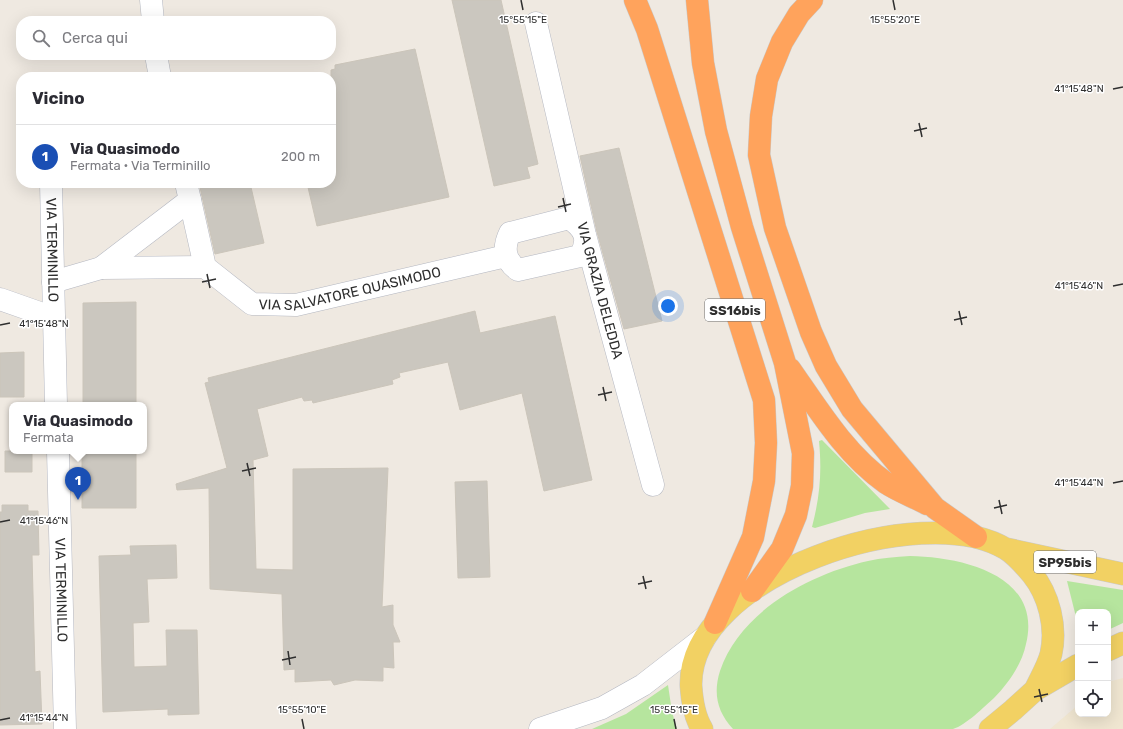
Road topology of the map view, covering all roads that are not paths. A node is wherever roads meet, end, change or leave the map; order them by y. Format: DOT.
graph roads {
  1 [pos="151,0"];
  2 [pos="635,0"];
  3 [pos="697,0"];
  4 [pos="812,0"];
  5 [pos="153,16"];
  6 [pos="536,23"];
  7 [pos="157,60"];
  8 [pos="159,72"];
  9 [pos="51,188"];
  10 [pos="188,191"];
  11 [pos="585,235"];
  12 [pos="506,256"];
  13 [pos="205,267"];
  14 [pos="100,268"];
  15 [pos="53,282"];
  16 [pos="0,299"];
  17 [pos="54,318"];
  18 [pos="785,363"];
  19 [pos="56,402"];
  20 [pos="58,454"];
  21 [pos="653,485"];
  22 [pos="935,508"];
  23 [pos="976,537"];
  24 [pos="1006,549"];
  25 [pos="1123,574"];
  26 [pos="752,592"];
  27 [pos="710,630"];
  28 [pos="1123,643"];
  29 [pos="1111,649"];
  30 [pos="1075,667"];
  31 [pos="1034,690"];
  32 [pos="65,729"];
  33 [pos="540,729"];
  34 [pos="702,729"];
  35 [pos="990,729"];
  1 -- 5 [label="street"];
  2 -- 27 [label="highway, SS16bis"];
  3 -- 18 [label="highway, SS16bis"];
  4 -- 22 [label="highway, SS16bis"];
  6 -- 11 [label="street, VIA GRAZIA DELEDDA"];
  7 -- 8 [label="street"];
  9 -- 15 [label="street, VIA TERMINILLO"];
  10 -- 13 [label="street"];
  10 -- 14 [label="street"];
  11 -- 12 [label="street"];
  11 -- 12 [label="street"];
  11 -- 21 [label="street, VIA GRAZIA DELEDDA"];
  12 -- 13 [label="street, VIA SALVATORE QUASIMODO"];
  13 -- 14 [label="street"];
  14 -- 15 [label="street"];
  15 -- 17 [label="street, VIA TERMINILLO"];
  16 -- 17 [label="street, VIA TERMINILLO"];
  17 -- 19 [label="street, VIA TERMINILLO"];
  18 -- 22 [label="highway, SS16bis"];
  18 -- 26 [label="highway, SS16bis"];
  20 -- 32 [label="street, VIA TERMINILLO"];
  22 -- 23 [label="highway, SS16bis"];
  23 -- 24 [label="main road"];
  23 -- 26 [label="main road"];
  24 -- 25 [label="main road, SP95bis"];
  24 -- 31 [label="main road"];
  26 -- 27 [label="main road"];
  27 -- 33 [label="street"];
  27 -- 34 [label="main road"];
  28 -- 29 [label="main road"];
  30 -- 31 [label="main road"];
  31 -- 35 [label="main road"];
}
